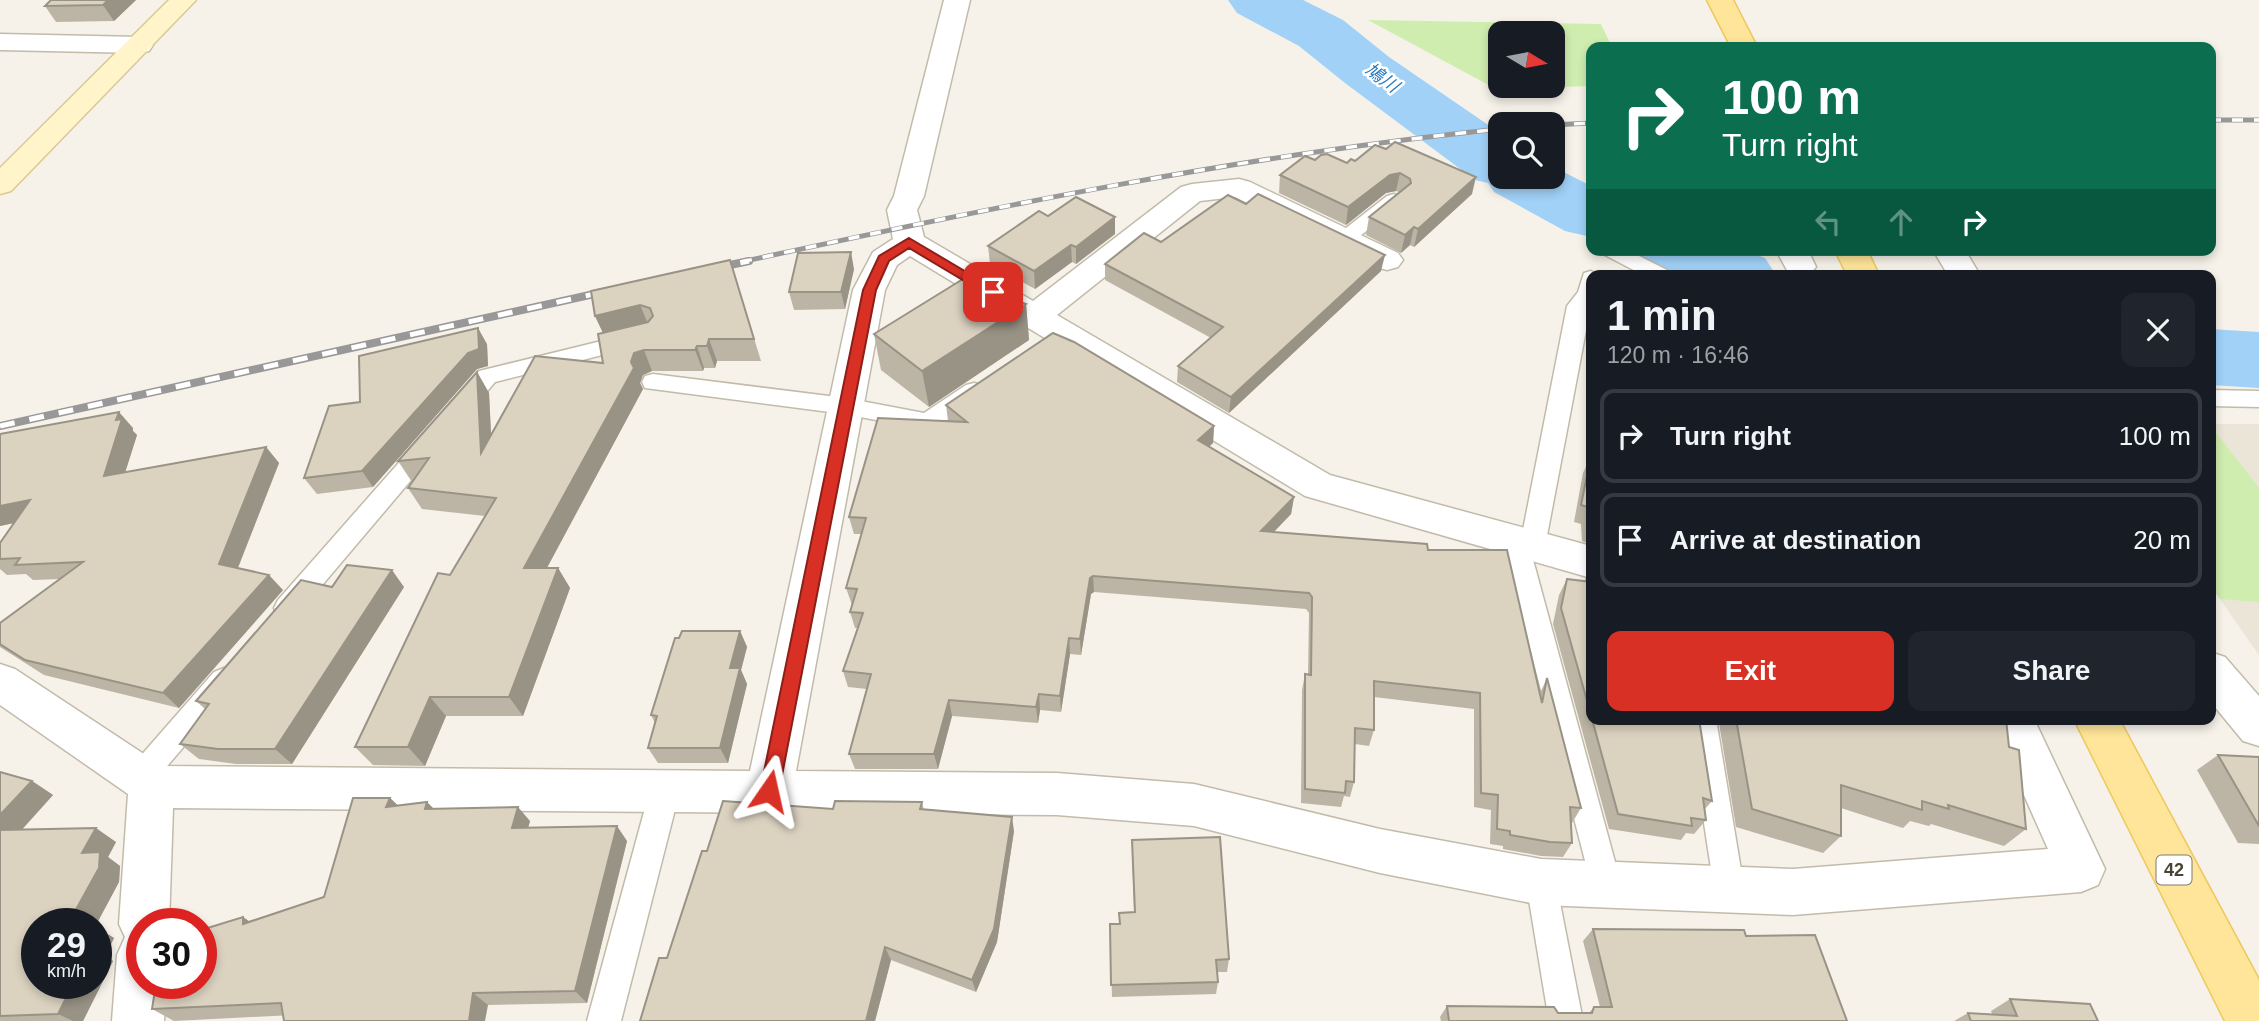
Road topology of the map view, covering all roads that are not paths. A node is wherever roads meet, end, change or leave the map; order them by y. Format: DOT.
graph roads {
  1 [pos="183,0"];
  2 [pos="957,0"];
  3 [pos="1720,0"];
  4 [pos="0,42"];
  5 [pos="1742,42"];
  6 [pos="140,45"];
  7 [pos="0,185"];
  8 [pos="1395,199"];
  9 [pos="1344,239"];
  10 [pos="909,242"];
  11 [pos="1622,256"];
  12 [pos="1388,260"];
  13 [pos="1650,270"];
  14 [pos="1586,296"];
  15 [pos="1045,332"];
  16 [pos="648,337"];
  17 [pos="995,377"];
  18 [pos="653,382"];
  19 [pos="2216,398"];
  20 [pos="2259,399"];
  21 [pos="845,406"];
  22 [pos="1524,544"];
  23 [pos="1586,561"];
  24 [pos="269,628"];
  25 [pos="242,660"];
  26 [pos="2216,677"];
  27 [pos="0,681"];
  28 [pos="1703,725"];
  29 [pos="2015,725"];
  30 [pos="2099,725"];
  31 [pos="2259,727"];
  32 [pos="146,781"];
  33 [pos="665,790"];
  34 [pos="769,791"];
  35 [pos="1541,882"];
  36 [pos="1606,884"];
  37 [pos="1729,888"];
  38 [pos="144,908"];
  39 [pos="139,999"];
  40 [pos="138,1021"];
  41 [pos="604,1021"];
  42 [pos="1566,1021"];
  43 [pos="2253,1021"];
  1 -- 6 [label="street"];
  2 -- 10 [label="street"];
  3 -- 5 [label="main road"];
  4 -- 6 [label="street"];
  6 -- 7 [label="street"];
  8 -- 9 [label="lane"];
  9 -- 12 [label="street"];
  9 -- 15 [label="street"];
  10 -- 15 [label="street"];
  10 -- 21 [label="street"];
  11 -- 13 [label="lane"];
  14 -- 22 [label="lane"];
  15 -- 22 [label="street"];
  16 -- 24 [label="lane"];
  17 -- 21 [label="lane"];
  18 -- 21 [label="lane"];
  19 -- 20 [label="lane"];
  21 -- 34 [label="street"];
  22 -- 23 [label="street"];
  22 -- 36 [label="lane"];
  25 -- 32 [label="lane"];
  26 -- 31 [label="street"];
  27 -- 32 [label="street"];
  28 -- 37 [label="lane"];
  29 -- 37 [label="street"];
  30 -- 43 [label="main road, 42"];
  32 -- 33 [label="street"];
  32 -- 38 [label="street"];
  33 -- 34 [label="street"];
  33 -- 41 [label="lane"];
  34 -- 35 [label="street"];
  35 -- 36 [label="street"];
  35 -- 42 [label="lane"];
  36 -- 37 [label="street"];
  39 -- 40 [label="street"];
}
